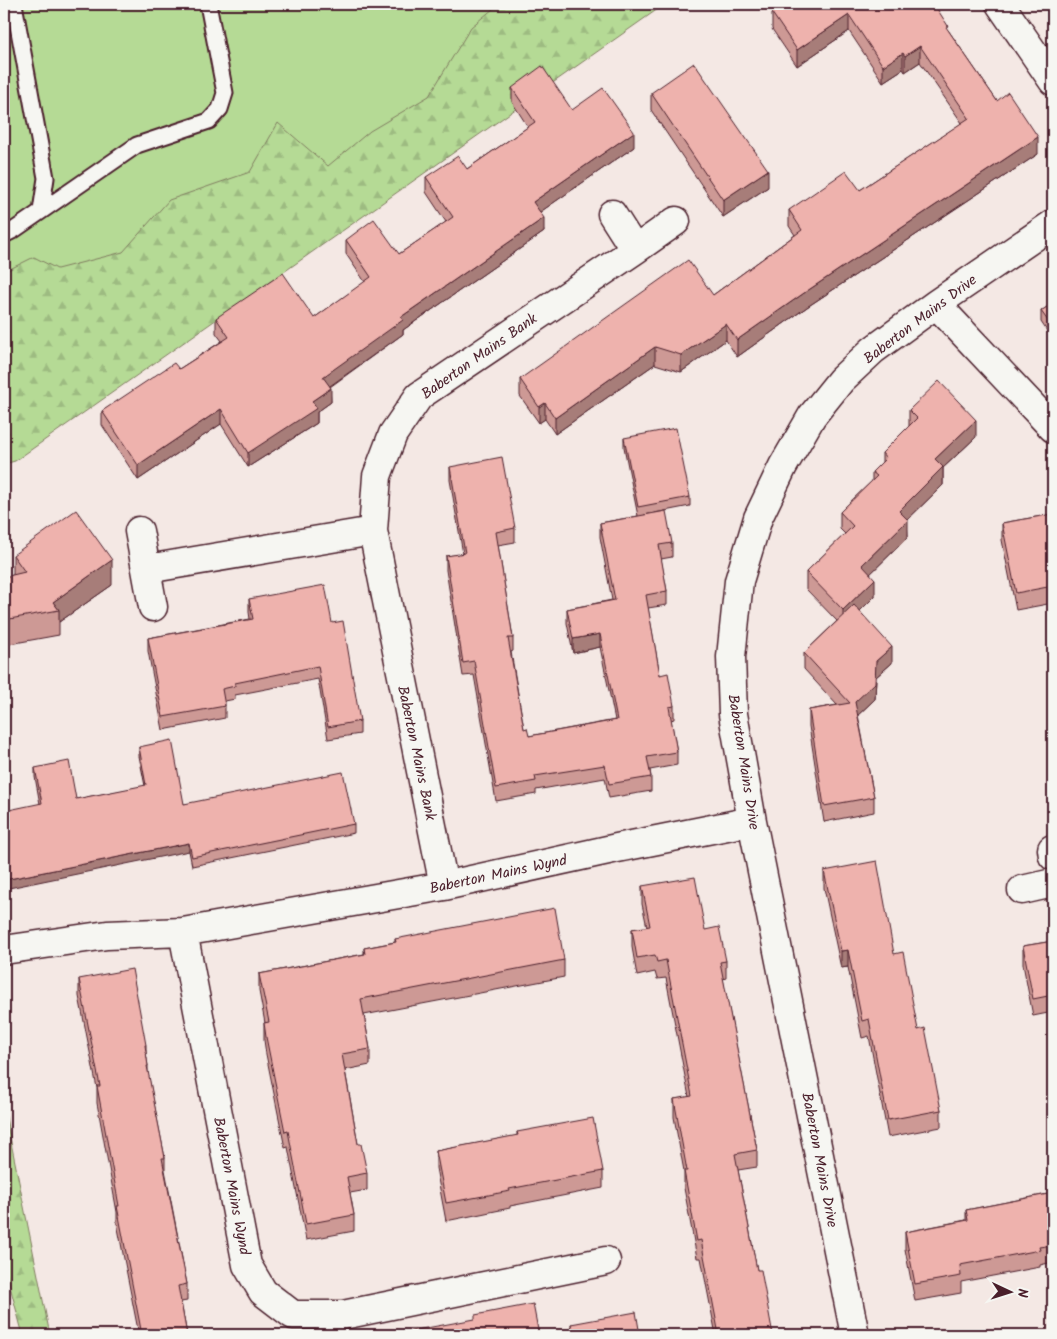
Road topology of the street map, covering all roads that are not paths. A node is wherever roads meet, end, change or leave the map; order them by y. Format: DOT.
graph roads {
  1 [pos="14,4"];
  2 [pos="208,4"];
  3 [pos="1000,4"];
  4 [pos="1053,81"];
  5 [pos="42,211"];
  6 [pos="612,214"];
  7 [pos="676,220"];
  8 [pos="1053,224"];
  9 [pos="4,235"];
  10 [pos="635,250"];
  11 [pos="936,304"];
  12 [pos="1053,428"];
  13 [pos="140,531"];
  14 [pos="373,531"];
  15 [pos="147,569"];
  16 [pos="153,607"];
  17 [pos="752,822"];
  18 [pos="1053,883"];
  19 [pos="444,886"];
  20 [pos="1022,890"];
  21 [pos="183,932"];
  22 [pos="4,950"];
  23 [pos="606,1261"];
  24 [pos="855,1335"];
  1 -- 5 [label="lane"];
  2 -- 5 [label="lane"];
  3 -- 4 [label="street"];
  5 -- 9 [label="lane"];
  6 -- 10 [label="street"];
  7 -- 10 [label="street, Baberton Mains Bank"];
  8 -- 11 [label="street, Baberton Mains Drive"];
  10 -- 14 [label="street, Baberton Mains Bank"];
  11 -- 12 [label="street"];
  11 -- 17 [label="street, Baberton Mains Drive"];
  13 -- 15 [label="street"];
  14 -- 15 [label="street"];
  14 -- 19 [label="street, Baberton Mains Bank"];
  15 -- 16 [label="street"];
  17 -- 19 [label="street, Baberton Mains Wynd"];
  17 -- 24 [label="street, Baberton Mains Drive"];
  18 -- 20 [label="street"];
  19 -- 21 [label="street, Baberton Mains Wynd"];
  21 -- 22 [label="street, Baberton Mains Wynd"];
  21 -- 23 [label="street, Baberton Mains Wynd"];
}
